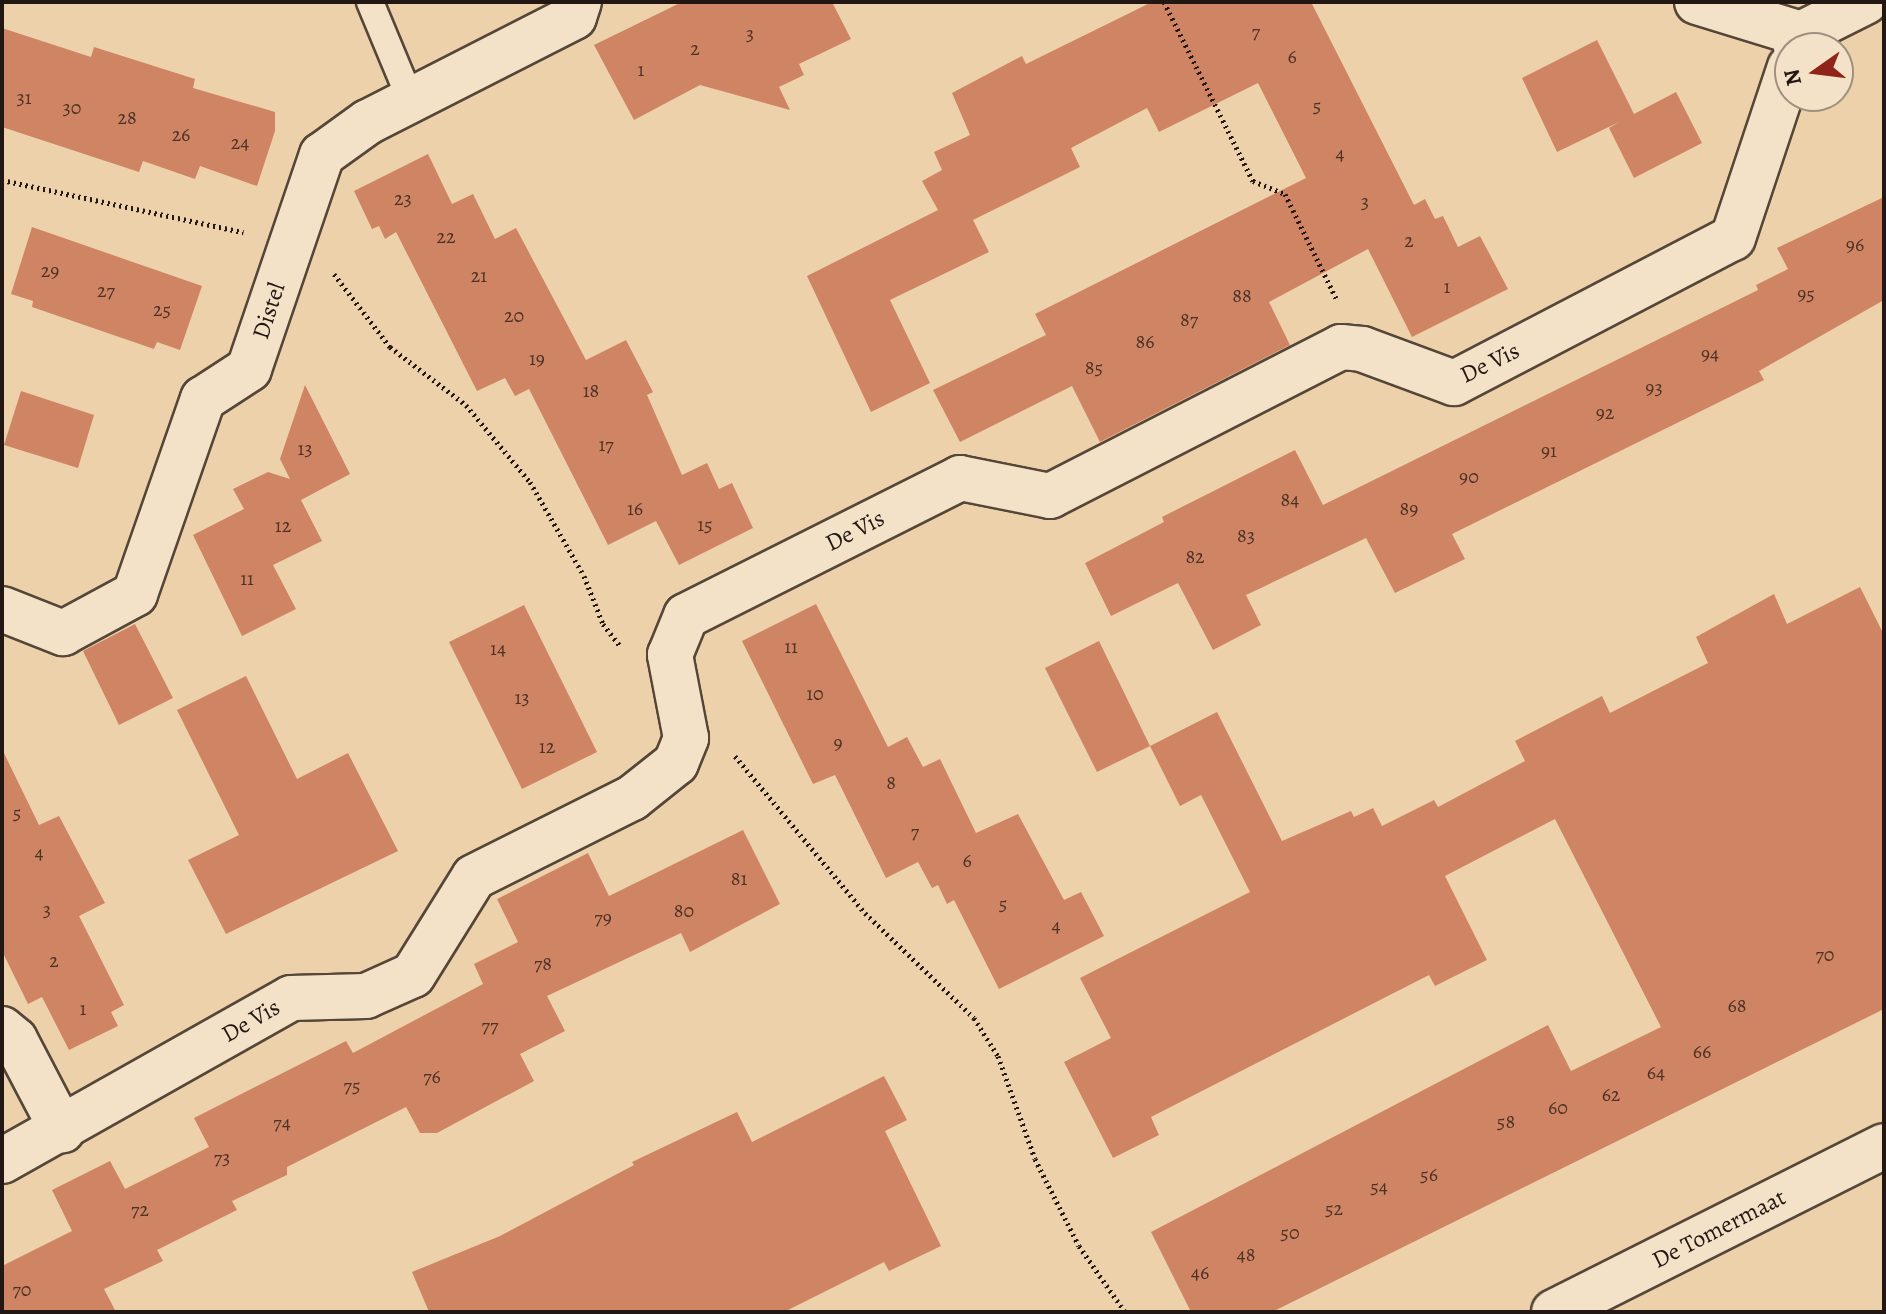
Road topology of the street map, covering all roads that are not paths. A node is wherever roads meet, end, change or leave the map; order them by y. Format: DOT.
graph roads {
  1 [pos="370,2"];
  2 [pos="579,2"];
  3 [pos="1697,2"];
  4 [pos="1865,2"];
  5 [pos="1822,32"];
  6 [pos="1774,39"];
  7 [pos="412,103"];
  8 [pos="1775,112"];
  9 [pos="2,609"];
  10 [pos="2,1029"];
  11 [pos="62,1130"];
  12 [pos="1884,1146"];
  13 [pos="2,1161"];
  14 [pos="1554,1312"];
  1 -- 7 [label="lane"];
  2 -- 7 [label="street, Distel"];
  3 -- 6 [label="street"];
  4 -- 5 [label="street"];
  7 -- 9 [label="street, Distel"];
  8 -- 11 [label="street, De Vis"];
  10 -- 11 [label="street"];
  11 -- 13 [label="street, De Vis"];
  12 -- 14 [label="street, De Tomermaat"];
}
